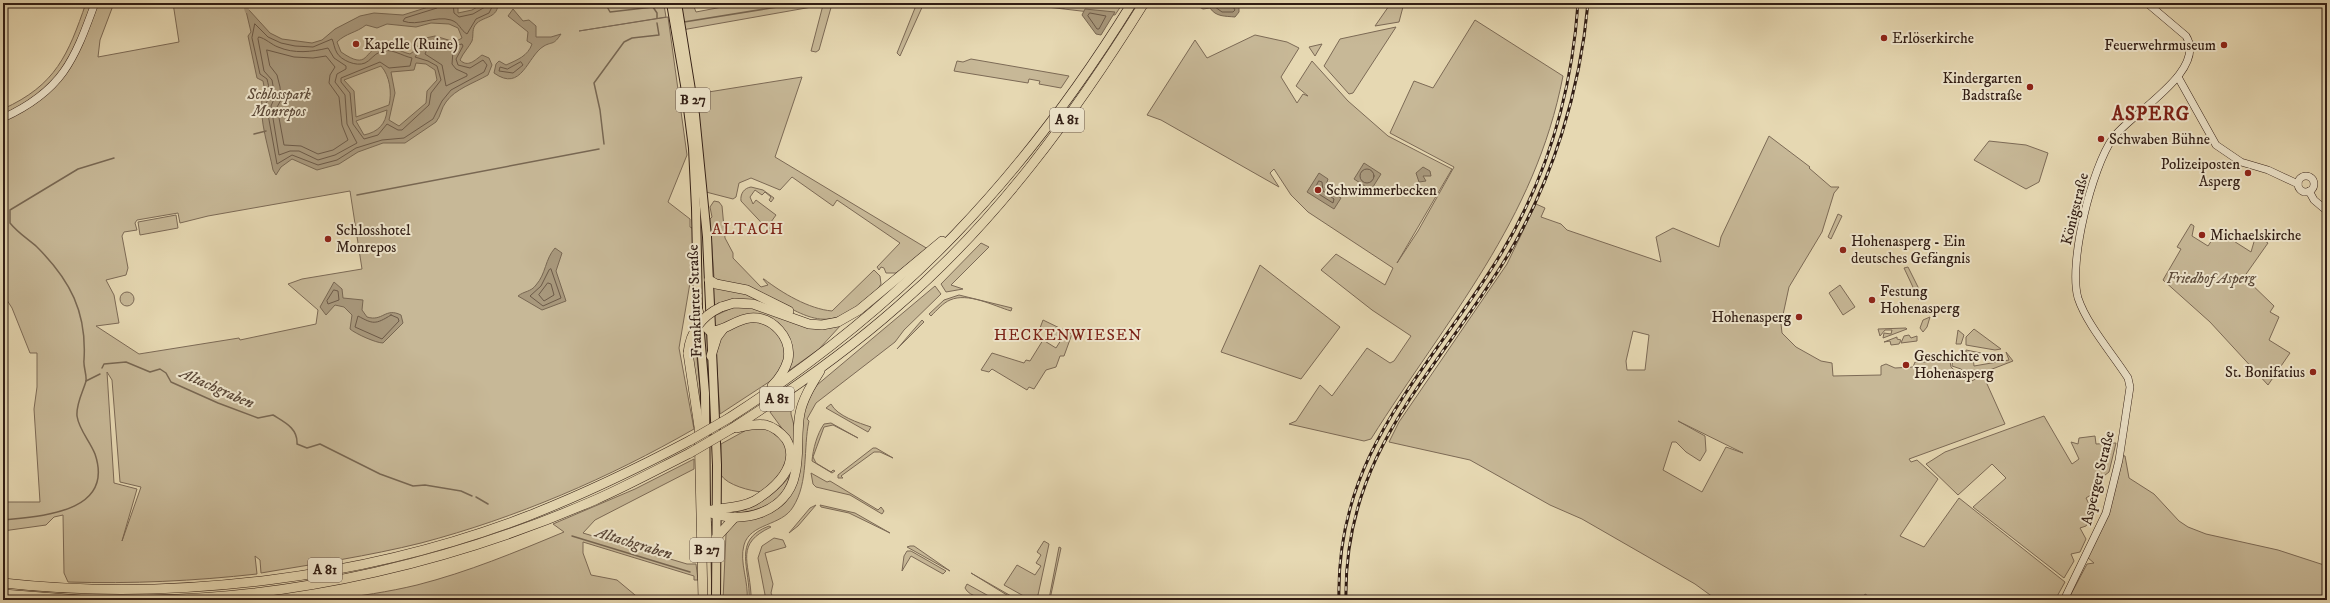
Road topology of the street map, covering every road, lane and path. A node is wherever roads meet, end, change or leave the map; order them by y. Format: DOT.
graph roads {
  1 [pos="95,3"];
  2 [pos="671,3"];
  3 [pos="677,3"];
  4 [pos="1132,3"];
  5 [pos="1144,3"];
  6 [pos="2147,3"];
  7 [pos="2178,77"];
  8 [pos="3,118"];
  9 [pos="2298,184"];
  10 [pos="2308,191"];
  11 [pos="2327,211"];
  12 [pos="960,232"];
  13 [pos="709,280"];
  14 [pos="698,310"];
  15 [pos="827,324"];
  16 [pos="724,328"];
  17 [pos="710,331"];
  18 [pos="711,356"];
  19 [pos="823,367"];
  20 [pos="767,394"];
  21 [pos="2129,403"];
  22 [pos="731,429"];
  23 [pos="706,511"];
  24 [pos="717,512"];
  25 [pos="735,517"];
  26 [pos="716,538"];
  27 [pos="3,584"];
  28 [pos="3,594"];
  29 [pos="81,600"];
  30 [pos="146,600"];
  31 [pos="703,600"];
  32 [pos="708,600"];
  33 [pos="716,600"];
  34 [pos="2064,600"];
  1 -- 8 [label="main road"];
  2 -- 14 [label="main road, Frankfurter Straße / B 27"];
  3 -- 13 [label="main road, Frankfurter Straße / B 27"];
  4 -- 12 [label="highway, A 81"];
  5 -- 19 [label="highway, A 81"];
  6 -- 7 [label="main road, Königstraße"];
  7 -- 9 [label="main road"];
  7 -- 21 [label="main road, Königstraße"];
  9 -- 10 [label="main road"];
  9 -- 10 [label="main road"];
  10 -- 11 [label="main road"];
  12 -- 15 [label="highway"];
  12 -- 20 [label="highway, A 81"];
  13 -- 15 [label="highway"];
  13 -- 17 [label="main road, Frankfurter Straße / B 27"];
  14 -- 17 [label="highway, B 27"];
  14 -- 23 [label="main road, Frankfurter Straße / B 27"];
  15 -- 31 [label="highway, bridge"];
  16 -- 17 [label="highway"];
  16 -- 18 [label="highway"];
  16 -- 20 [label="highway"];
  17 -- 18 [label="main road, Frankfurter Straße / B 27"];
  18 -- 24 [label="main road, Frankfurter Straße / B 27"];
  19 -- 22 [label="highway, A 81"];
  19 -- 25 [label="highway"];
  20 -- 27 [label="highway, A 81, bridge"];
  21 -- 34 [label="main road, Asperger Straße"];
  22 -- 24 [label="highway"];
  22 -- 30 [label="highway, A 81, bridge"];
  23 -- 24 [label="highway"];
  23 -- 32 [label="highway, Frankfurter Straße / B 27"];
  24 -- 25 [label="highway"];
  24 -- 26 [label="main road, Frankfurter Straße / B 27"];
  25 -- 26 [label="highway"];
  26 -- 33 [label="main road, Frankfurter Straße / B 27"];
  28 -- 29 [label="highway"];
}
